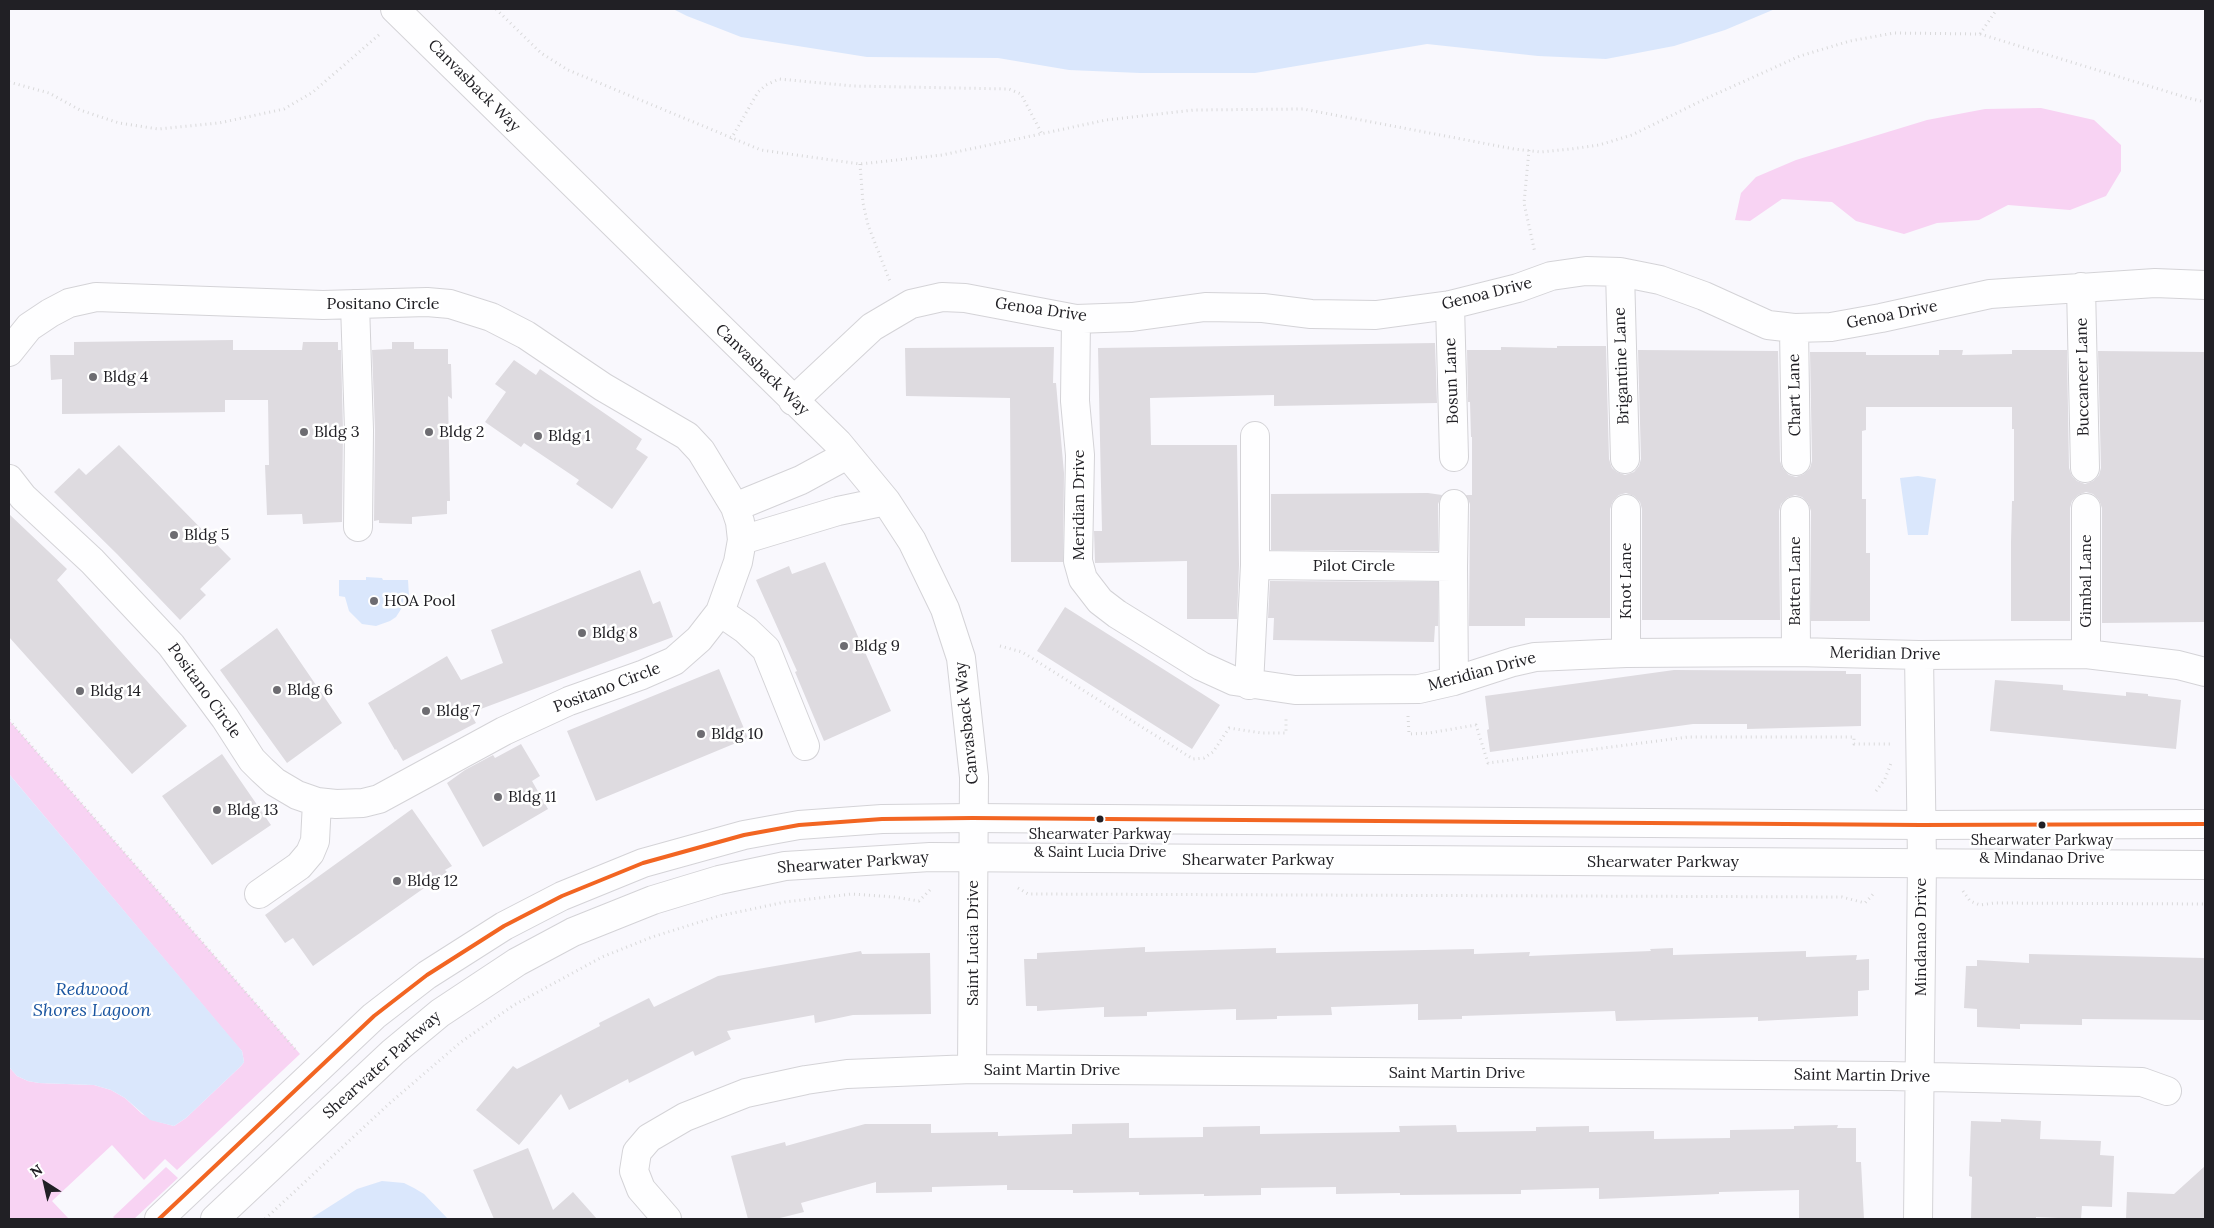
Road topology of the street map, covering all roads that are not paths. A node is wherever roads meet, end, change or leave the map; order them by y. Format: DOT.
graph roads {
  1 [pos="390,20"];
  2 [pos="1620,272"];
  3 [pos="2205,285"];
  4 [pos="2081,287"];
  5 [pos="355,304"];
  6 [pos="1450,305"];
  7 [pos="1076,319"];
  8 [pos="1794,328"];
  9 [pos="12,339"];
  10 [pos="793,401"];
  11 [pos="1255,436"];
  12 [pos="847,455"];
  13 [pos="1454,458"];
  14 [pos="1625,459"];
  15 [pos="1796,461"];
  16 [pos="2084,468"];
  17 [pos="9,479"];
  18 [pos="886,501"];
  19 [pos="1454,504"];
  20 [pos="735,506"];
  21 [pos="2086,508"];
  22 [pos="1626,509"];
  23 [pos="1795,511"];
  24 [pos="358,527"];
  25 [pos="742,540"];
  26 [pos="1255,565"];
  27 [pos="1453,567"];
  28 [pos="720,612"];
  29 [pos="1796,652"];
  30 [pos="1626,653"];
  31 [pos="2086,654"];
  32 [pos="1919,655"];
  33 [pos="2205,672"];
  34 [pos="1454,681"];
  35 [pos="1249,685"];
  36 [pos="805,746"];
  37 [pos="317,802"];
  38 [pos="972,818"];
  39 [pos="2205,824"];
  40 [pos="1921,825"];
  41 [pos="973,857"];
  42 [pos="1922,862"];
  43 [pos="2205,865"];
  44 [pos="259,894"];
  45 [pos="972,1069"];
  46 [pos="1920,1076"];
  47 [pos="2168,1092"];
  48 [pos="159,1219"];
  49 [pos="215,1219"];
  50 [pos="667,1219"];
  51 [pos="1918,1219"];
  1 -- 10 [label="street, Canvasback Way"];
  2 -- 6 [label="street, Genoa Drive"];
  2 -- 8 [label="street, Genoa Drive"];
  2 -- 14 [label="street, Brigantine Lane"];
  3 -- 4 [label="street, Genoa Drive"];
  4 -- 8 [label="street, Genoa Drive"];
  4 -- 16 [label="street, Buccaneer Lane"];
  5 -- 9 [label="street, Positano Circle"];
  5 -- 20 [label="street, Positano Circle"];
  5 -- 24 [label="street"];
  6 -- 7 [label="street, Genoa Drive"];
  6 -- 13 [label="street, Bosun Lane"];
  7 -- 10 [label="street, Genoa Drive"];
  7 -- 35 [label="street, Meridian Drive"];
  8 -- 15 [label="street, Chart Lane"];
  10 -- 12 [label="street, Canvasback Way"];
  11 -- 26 [label="street"];
  12 -- 18 [label="street, Canvasback Way"];
  12 -- 20 [label="street"];
  17 -- 37 [label="street, Positano Circle"];
  18 -- 25 [label="street"];
  18 -- 38 [label="street, Canvasback Way"];
  19 -- 27 [label="street"];
  20 -- 25 [label="street, Positano Circle"];
  21 -- 31 [label="street, Gimbal Lane"];
  22 -- 30 [label="street, Knot Lane"];
  23 -- 29 [label="street, Batten Lane"];
  25 -- 28 [label="street, Positano Circle"];
  26 -- 27 [label="street, Pilot Circle"];
  26 -- 35 [label="street"];
  27 -- 34 [label="street"];
  28 -- 36 [label="street"];
  28 -- 37 [label="street, Positano Circle"];
  29 -- 30 [label="street, Meridian Drive"];
  29 -- 32 [label="street, Meridian Drive"];
  30 -- 34 [label="street, Meridian Drive"];
  31 -- 32 [label="street, Meridian Drive"];
  31 -- 33 [label="street, Meridian Drive"];
  32 -- 40 [label="street, Mindanao Drive"];
  34 -- 35 [label="street, Meridian Drive"];
  37 -- 44 [label="street"];
  38 -- 40 [label="street"];
  38 -- 41 [label="street, Saint Lucia Drive"];
  38 -- 48 [label="street"];
  39 -- 40 [label="street"];
  40 -- 42 [label="street, Mindanao Drive"];
  41 -- 42 [label="street, Shearwater Parkway"];
  41 -- 45 [label="street, Saint Lucia Drive"];
  41 -- 49 [label="street, Shearwater Parkway"];
  42 -- 43 [label="street, Shearwater Parkway"];
  42 -- 46 [label="street, Mindanao Drive"];
  45 -- 46 [label="street, Saint Martin Drive"];
  45 -- 50 [label="street, Saint Martin Drive"];
  46 -- 47 [label="street, Saint Martin Drive"];
  46 -- 51 [label="street, Mindanao Drive"];
}
